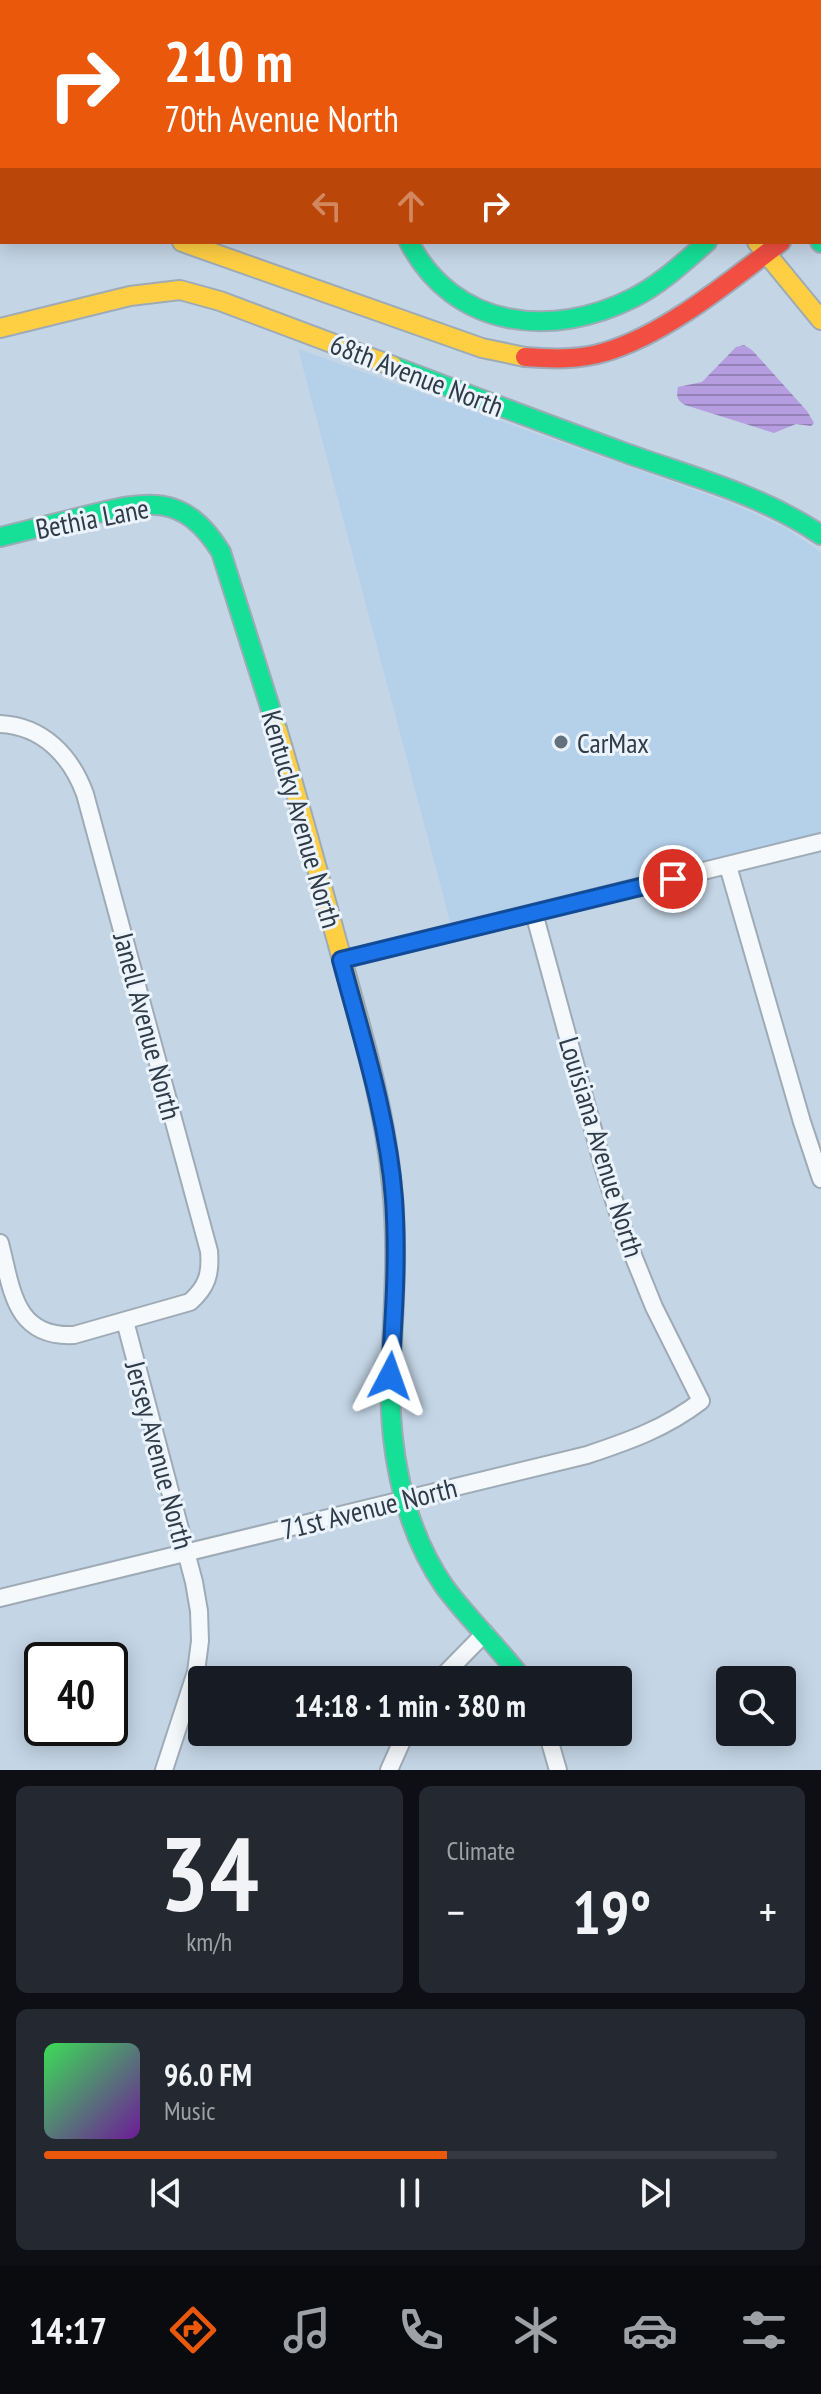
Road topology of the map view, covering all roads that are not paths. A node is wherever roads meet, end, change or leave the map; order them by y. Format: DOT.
graph roads {
  1 [pos="188,244"];
  2 [pos="410,244"];
  3 [pos="705,244"];
  4 [pos="762,248"];
  5 [pos="821,320"];
  6 [pos="0,328"];
  7 [pos="183,511"];
  8 [pos="821,535"];
  9 [pos="0,537"];
  10 [pos="0,724"];
  11 [pos="821,842"];
  12 [pos="728,866"];
  13 [pos="534,913"];
  14 [pos="341,960"];
  15 [pos="821,1179"];
  16 [pos="0,1243"];
  17 [pos="125,1321"];
  18 [pos="687,1375"];
  19 [pos="406,1499"];
  20 [pos="186,1553"];
  21 [pos="0,1598"];
  22 [pos="485,1633"];
  23 [pos="453,1666"];
  24 [pos="512,1666"];
  25 [pos="400,1746"];
  26 [pos="551,1746"];
  27 [pos="164,1770"];
  28 [pos="389,1770"];
  29 [pos="558,1770"];
  1 -- 4 [label="main road"];
  2 -- 3 [label="main road"];
  4 -- 5 [label="main road"];
  6 -- 8 [label="main road, 68th Avenue North"];
  7 -- 9 [label="main road, Bethia Lane"];
  7 -- 14 [label="main road, Kentucky Avenue North"];
  10 -- 17 [label="street, Janell Avenue North"];
  11 -- 12 [label="street"];
  12 -- 13 [label="street"];
  12 -- 15 [label="street"];
  13 -- 14 [label="street"];
  13 -- 18 [label="street, Louisiana Avenue North"];
  14 -- 19 [label="main road, Kentucky Avenue North"];
  16 -- 17 [label="street, Jersey Avenue North"];
  17 -- 20 [label="street, Jersey Avenue North"];
  18 -- 19 [label="street, 71st Avenue North"];
  19 -- 20 [label="street, 71st Avenue North"];
  19 -- 22 [label="main road, Kentucky Avenue North"];
  20 -- 21 [label="street, 71st Avenue North"];
  20 -- 27 [label="street, Jersey Avenue North"];
  22 -- 23 [label="street"];
  22 -- 24 [label="main road, Kentucky Avenue North"];
  25 -- 28 [label="street"];
  26 -- 29 [label="street"];
}
